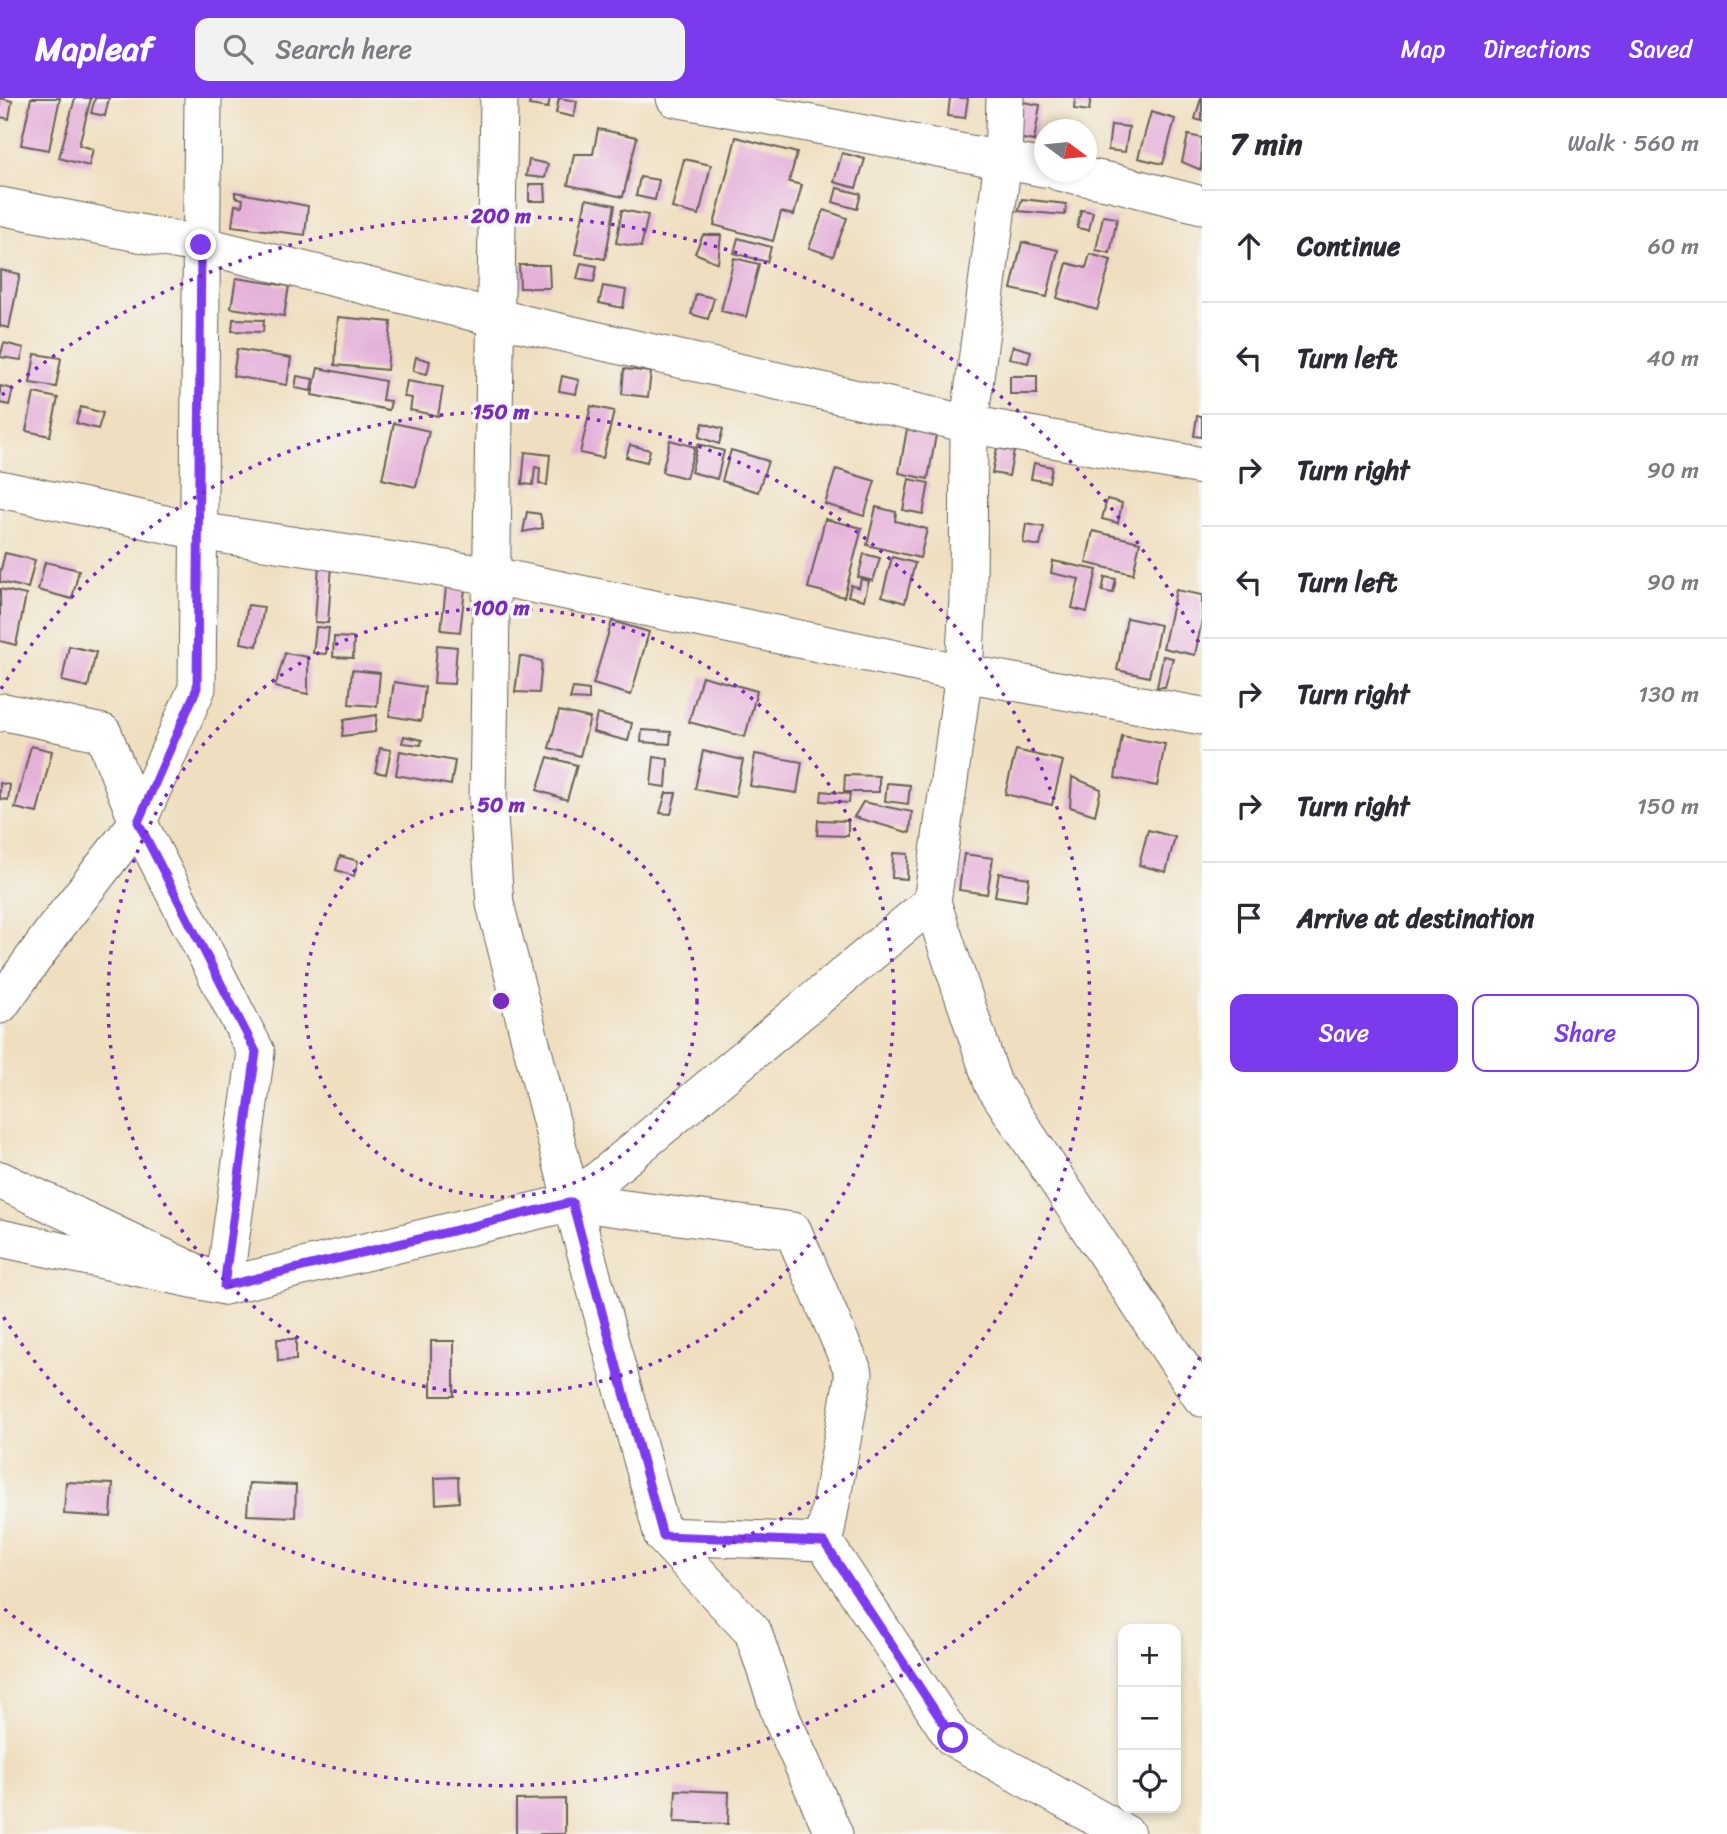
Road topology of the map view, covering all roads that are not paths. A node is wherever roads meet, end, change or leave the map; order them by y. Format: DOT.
graph roads {
  1 [pos="203,98"];
  2 [pos="499,98"];
  3 [pos="676,98"];
  4 [pos="1005,98"];
  5 [pos="1003,160"];
  6 [pos="1034,167"];
  7 [pos="1097,179"];
  8 [pos="1202,205"];
  9 [pos="0,206"];
  10 [pos="201,245"];
  11 [pos="497,318"];
  12 [pos="969,424"];
  13 [pos="1202,466"];
  14 [pos="0,489"];
  15 [pos="198,531"];
  16 [pos="493,576"];
  17 [pos="964,673"];
  18 [pos="0,713"];
  19 [pos="1202,716"];
  20 [pos="138,822"];
  21 [pos="932,902"];
  22 [pos="0,1005"];
  23 [pos="0,1180"];
  24 [pos="572,1202"];
  25 [pos="0,1238"];
  26 [pos="224,1286"];
  27 [pos="1202,1398"];
  28 [pos="663,1536"];
  29 [pos="824,1542"];
  30 [pos="834,1834"];
  31 [pos="1126,1834"];
  1 -- 10 [label="street"];
  2 -- 11 [label="street"];
  3 -- 5 [label="street"];
  4 -- 5 [label="street"];
  5 -- 6 [label="street"];
  5 -- 12 [label="street"];
  7 -- 8 [label="street"];
  9 -- 10 [label="street"];
  10 -- 11 [label="street"];
  10 -- 15 [label="street"];
  11 -- 12 [label="street"];
  11 -- 16 [label="street"];
  12 -- 13 [label="street"];
  12 -- 17 [label="street"];
  14 -- 15 [label="street"];
  15 -- 16 [label="street"];
  15 -- 20 [label="street"];
  16 -- 17 [label="street"];
  16 -- 24 [label="street"];
  17 -- 19 [label="street"];
  17 -- 21 [label="street"];
  18 -- 20 [label="street"];
  20 -- 22 [label="street"];
  20 -- 26 [label="street"];
  21 -- 24 [label="street"];
  21 -- 27 [label="street"];
  23 -- 26 [label="street"];
  24 -- 26 [label="street"];
  24 -- 28 [label="street"];
  24 -- 29 [label="street"];
  25 -- 26 [label="street"];
  28 -- 29 [label="street"];
  28 -- 30 [label="street"];
  29 -- 31 [label="street"];
}
